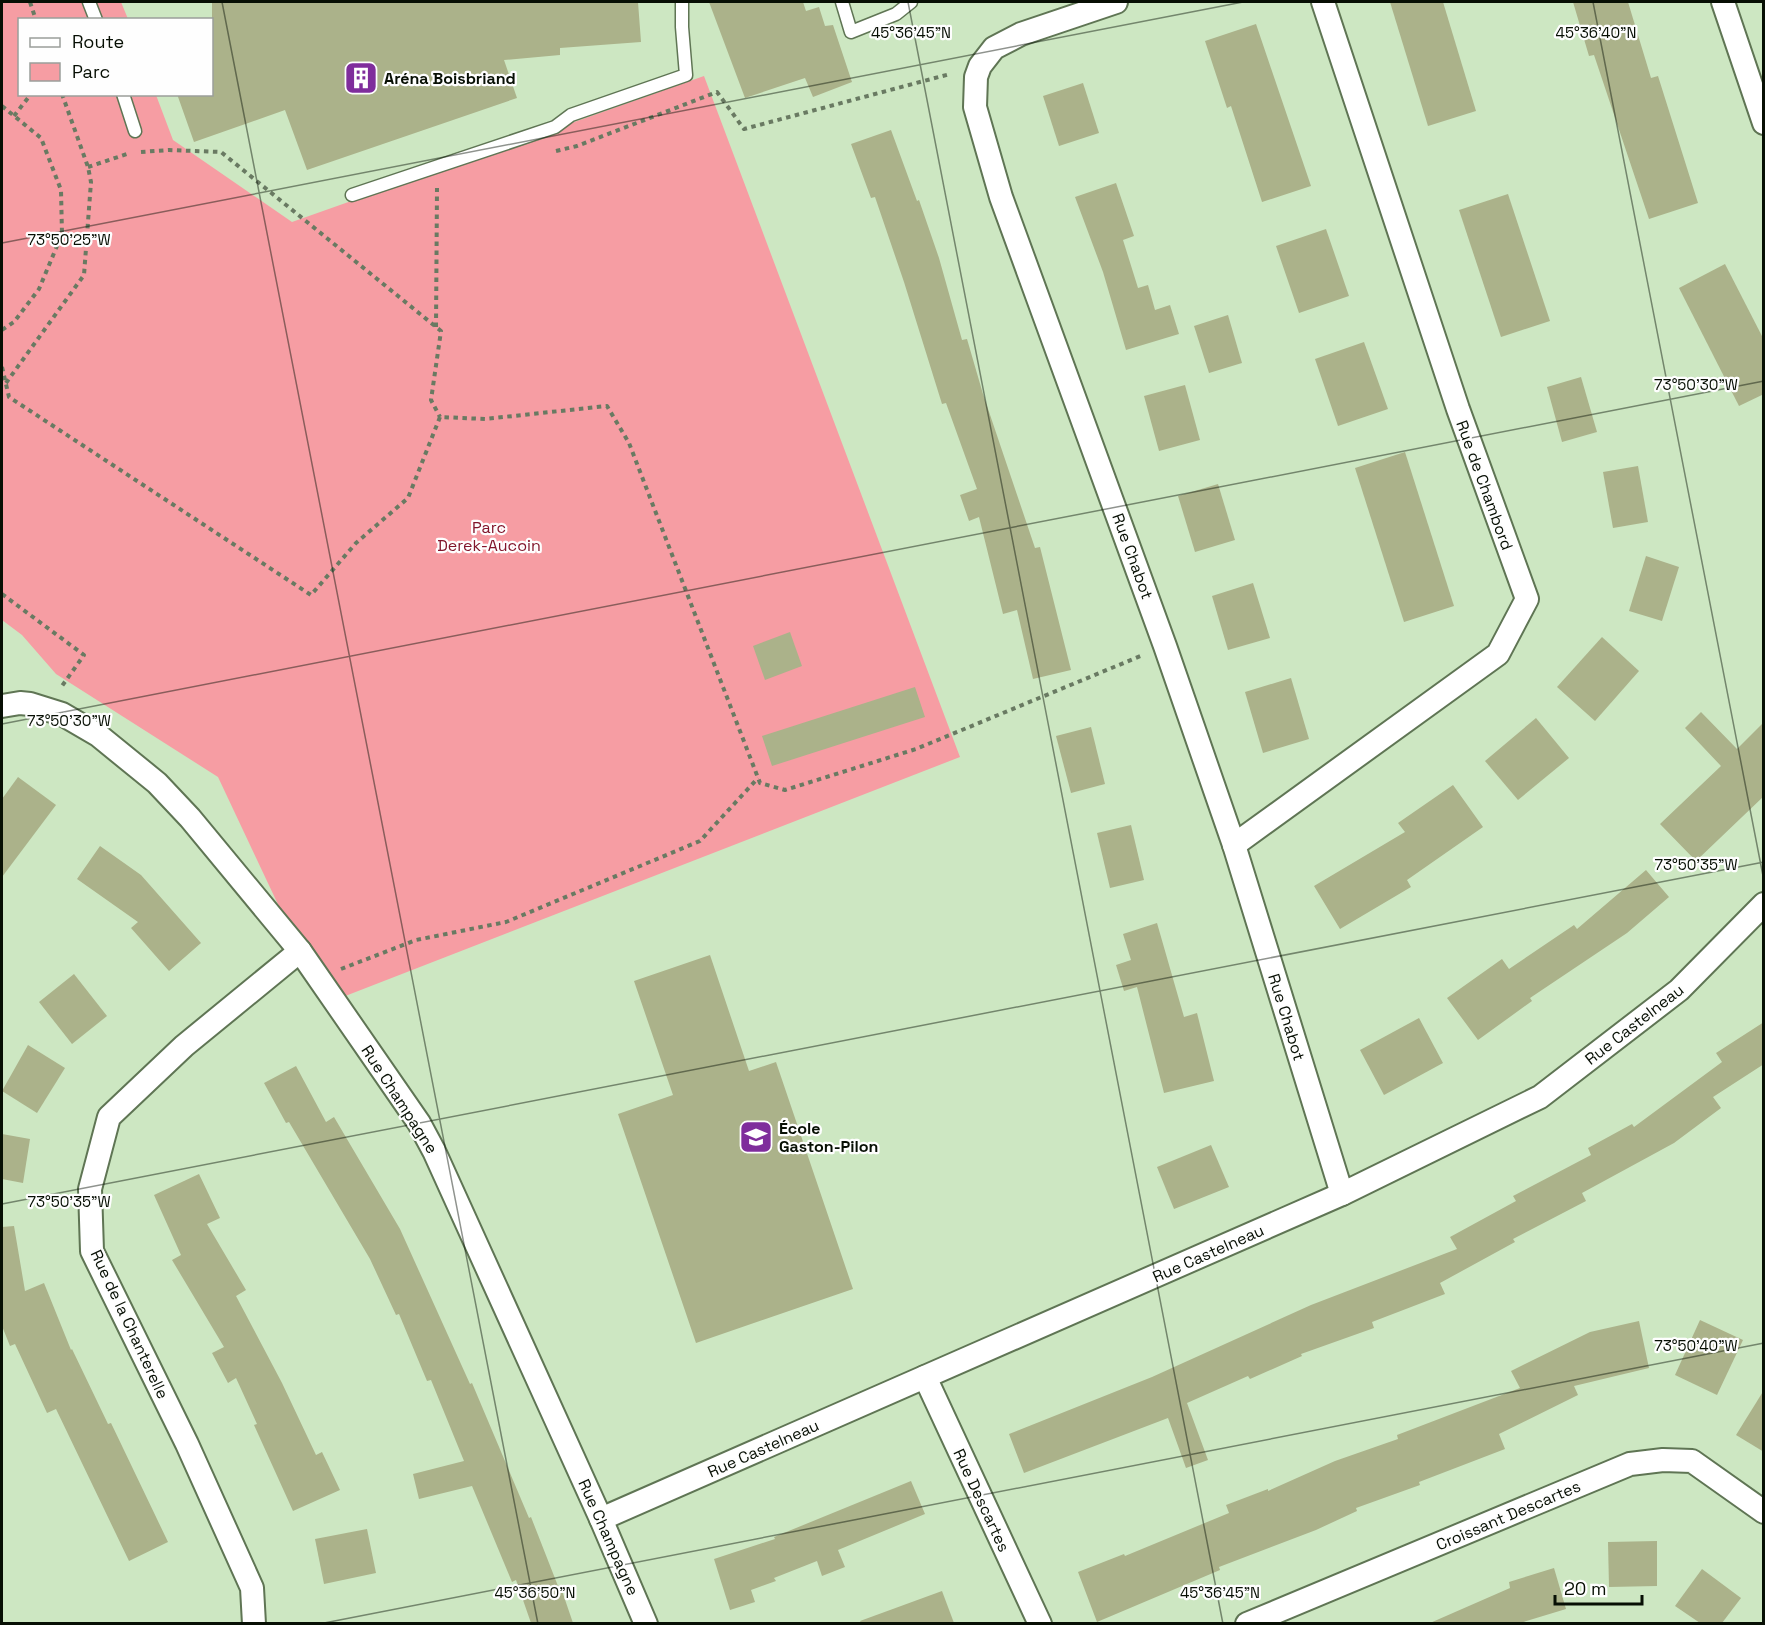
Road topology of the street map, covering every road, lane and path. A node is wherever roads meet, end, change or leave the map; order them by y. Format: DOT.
graph roads {
  1 [pos="30,2"];
  2 [pos="89,2"];
  3 [pos="682,2"];
  4 [pos="842,2"];
  5 [pos="912,2"];
  6 [pos="1116,2"];
  7 [pos="1323,2"];
  8 [pos="1723,2"];
  9 [pos="35,18"];
  10 [pos="95,18"];
  11 [pos="980,66"];
  12 [pos="29,96"];
  13 [pos="63,96"];
  14 [pos="124,96"];
  15 [pos="2,106"];
  16 [pos="1762,111"];
  17 [pos="14,116"];
  18 [pos="135,131"];
  19 [pos="549,153"];
  20 [pos="88,166"];
  21 [pos="447,185"];
  22 [pos="352,195"];
  23 [pos="436,327"];
  24 [pos="2,330"];
  25 [pos="2,367"];
  26 [pos="6,384"];
  27 [pos="440,417"];
  28 [pos="2,594"];
  29 [pos="1166,646"];
  30 [pos="60,690"];
  31 [pos="2,706"];
  32 [pos="758,778"];
  33 [pos="1234,845"];
  34 [pos="1764,904"];
  35 [pos="300,951"];
  36 [pos="321,980"];
  37 [pos="1342,1194"];
  38 [pos="925,1377"];
  39 [pos="1764,1512"];
  40 [pos="601,1519"];
  41 [pos="254,1623"];
  42 [pos="646,1623"];
  43 [pos="1040,1623"];
  44 [pos="1247,1623"];
  1 -- 9 [label="path"];
  2 -- 10 [label="lane"];
  3 -- 22 [label="lane"];
  4 -- 5 [label="lane"];
  6 -- 11 [label="street"];
  7 -- 33 [label="street, Rue de Chambord"];
  8 -- 16 [label="street"];
  11 -- 19 [label="path"];
  11 -- 29 [label="street, Rue Chabot"];
  12 -- 17 [label="path"];
  13 -- 20 [label="path"];
  14 -- 18 [label="lane"];
  15 -- 17 [label="path"];
  17 -- 24 [label="path"];
  20 -- 23 [label="path"];
  20 -- 26 [label="path"];
  21 -- 23 [label="path"];
  23 -- 27 [label="path"];
  25 -- 26 [label="path"];
  26 -- 27 [label="path"];
  27 -- 32 [label="path"];
  28 -- 30 [label="path"];
  29 -- 32 [label="path"];
  29 -- 33 [label="street, Rue Chabot"];
  31 -- 35 [label="street, Rue Champagne"];
  32 -- 36 [label="path"];
  33 -- 37 [label="street, Rue Chabot"];
  34 -- 37 [label="street, Rue Castelneau"];
  35 -- 36 [label="street, Rue Champagne"];
  35 -- 41 [label="street, Rue de la Chanterelle"];
  36 -- 40 [label="street, Rue Champagne"];
  37 -- 38 [label="street, Rue Castelneau"];
  38 -- 40 [label="street, Rue Castelneau"];
  38 -- 43 [label="street, Rue Descartes"];
  39 -- 44 [label="street, Croissant Descartes"];
  40 -- 42 [label="street, Rue Champagne"];
}
